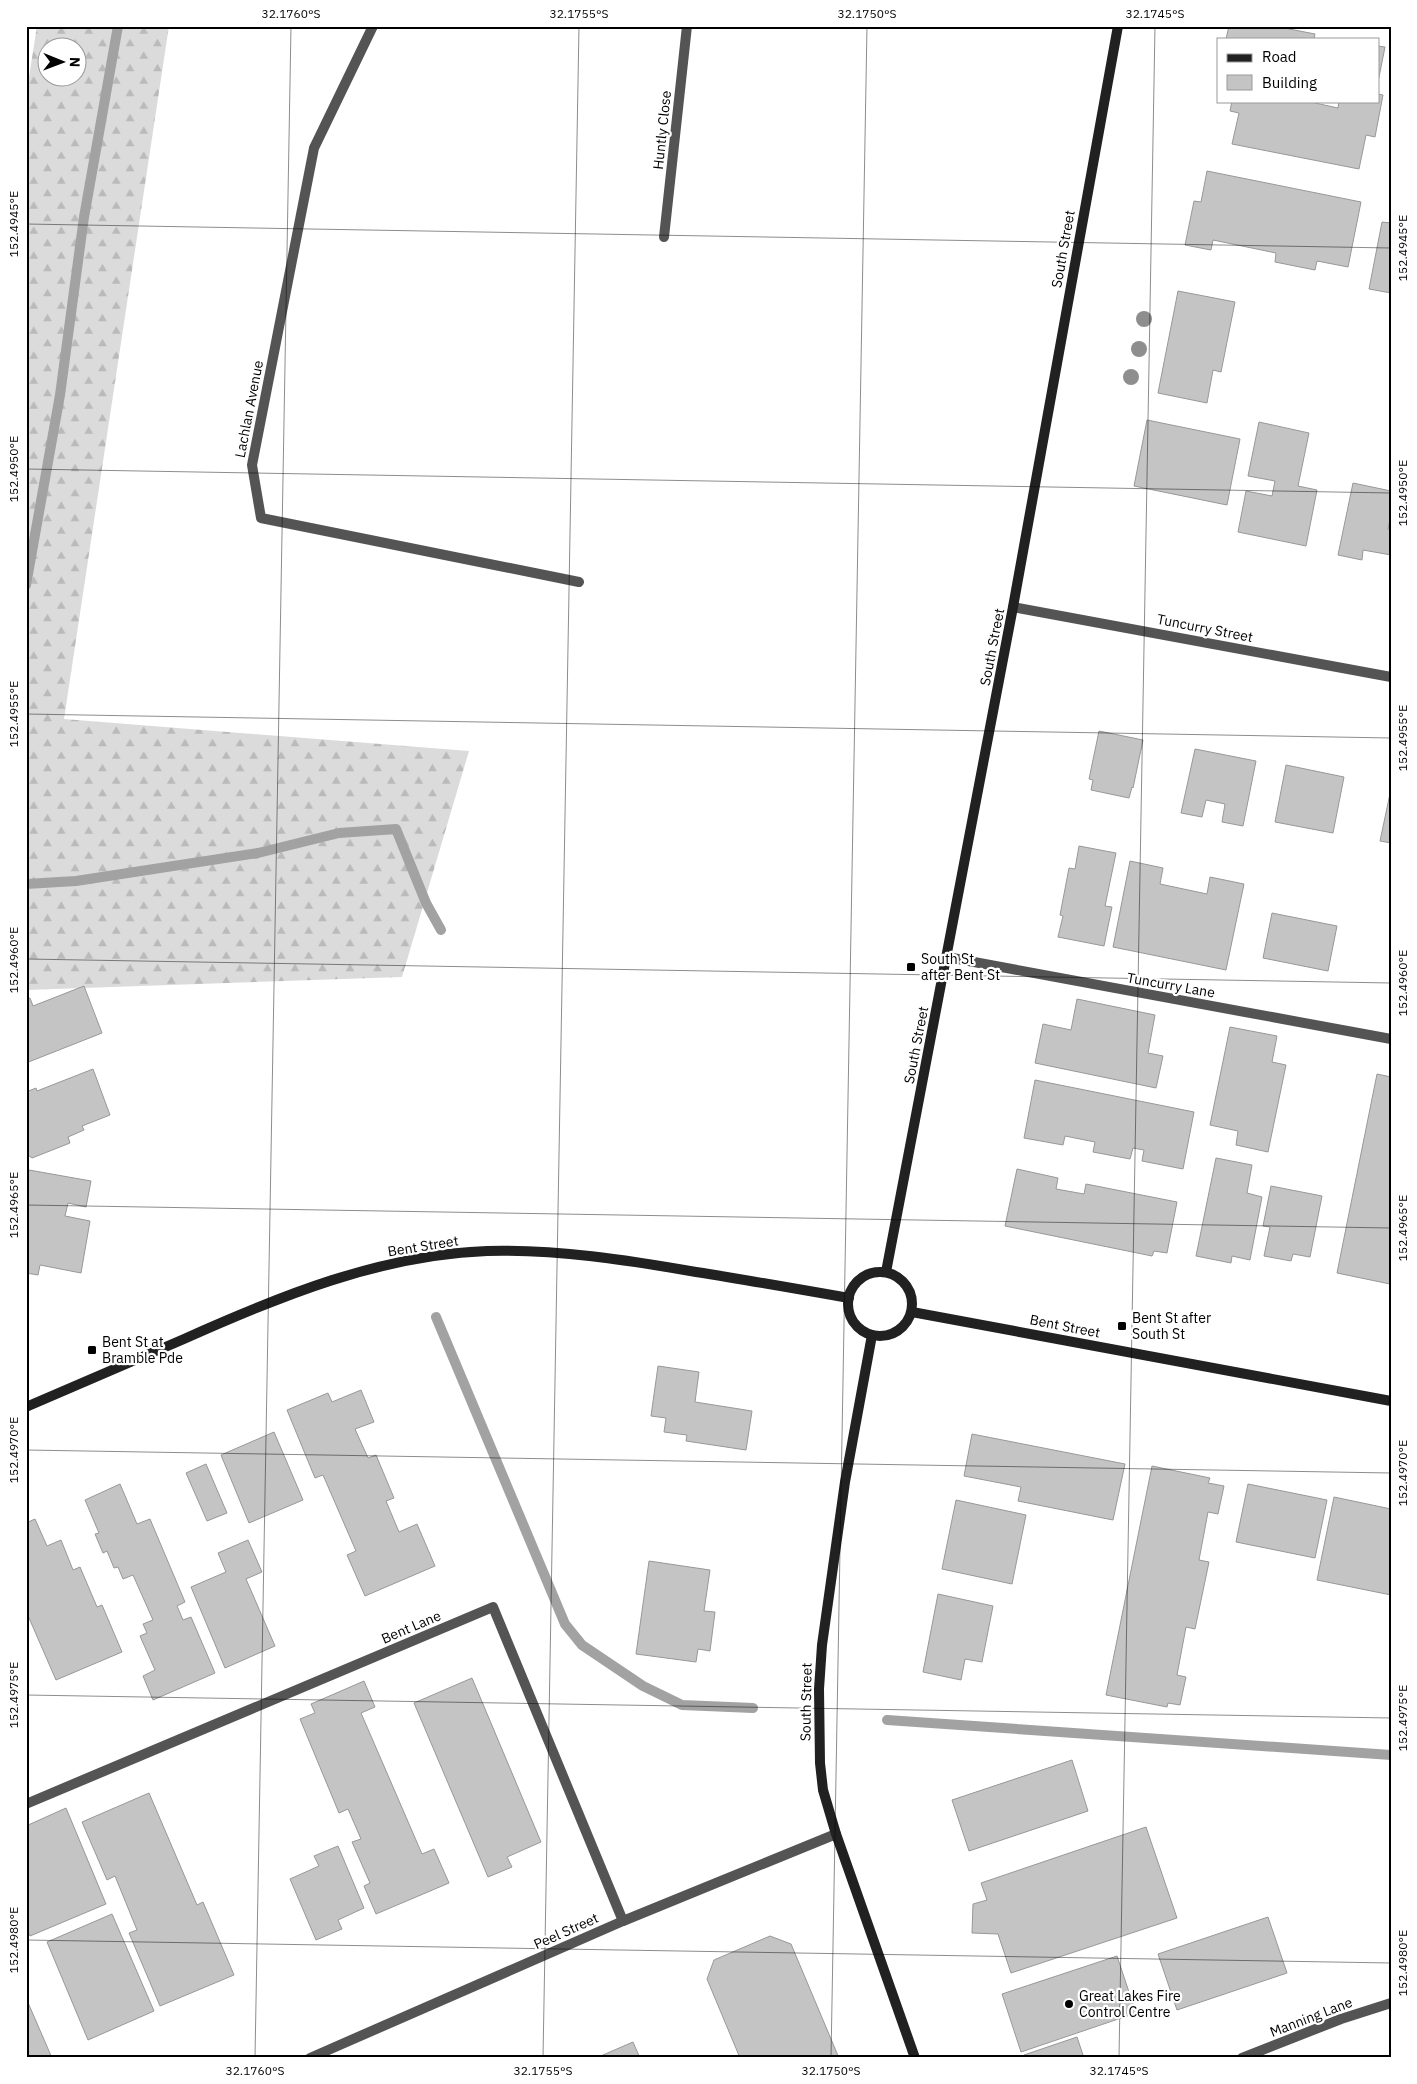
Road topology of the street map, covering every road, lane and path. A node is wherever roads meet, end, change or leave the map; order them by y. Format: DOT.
graph roads {
  1 [pos="373,26"];
  2 [pos="687,26"];
  3 [pos="1118,26"];
  4 [pos="664,236"];
  5 [pos="579,582"];
  6 [pos="1013,607"];
  7 [pos="1391,677"];
  8 [pos="947,957"];
  9 [pos="1391,1039"];
  10 [pos="886,1272"];
  11 [pos="848,1298"];
  12 [pos="912,1312"];
  13 [pos="872,1335"];
  14 [pos="1391,1402"];
  15 [pos="26,1407"];
  16 [pos="26,1804"];
  17 [pos="836,1834"];
  18 [pos="623,1921"];
  19 [pos="1391,2002"];
  20 [pos="310,2058"];
  21 [pos="915,2058"];
  22 [pos="1242,2058"];
  1 -- 5 [label="street, Lachlan Avenue"];
  2 -- 4 [label="street, Huntly Close"];
  3 -- 6 [label="street, South Street"];
  6 -- 7 [label="street, Tuncurry Street"];
  6 -- 8 [label="street, South Street"];
  8 -- 9 [label="street, Tuncurry Lane"];
  8 -- 10 [label="street, South Street"];
  10 -- 11 [label="street"];
  10 -- 12 [label="street"];
  11 -- 13 [label="street"];
  11 -- 15 [label="street, Bent Street"];
  12 -- 13 [label="street"];
  12 -- 14 [label="street, Bent Street"];
  13 -- 17 [label="street, South Street"];
  16 -- 18 [label="street, Bent Lane"];
  17 -- 18 [label="street, Peel Street"];
  17 -- 21 [label="street, South Street"];
  18 -- 20 [label="street, Peel Street"];
  19 -- 22 [label="street, Manning Lane"];
}
